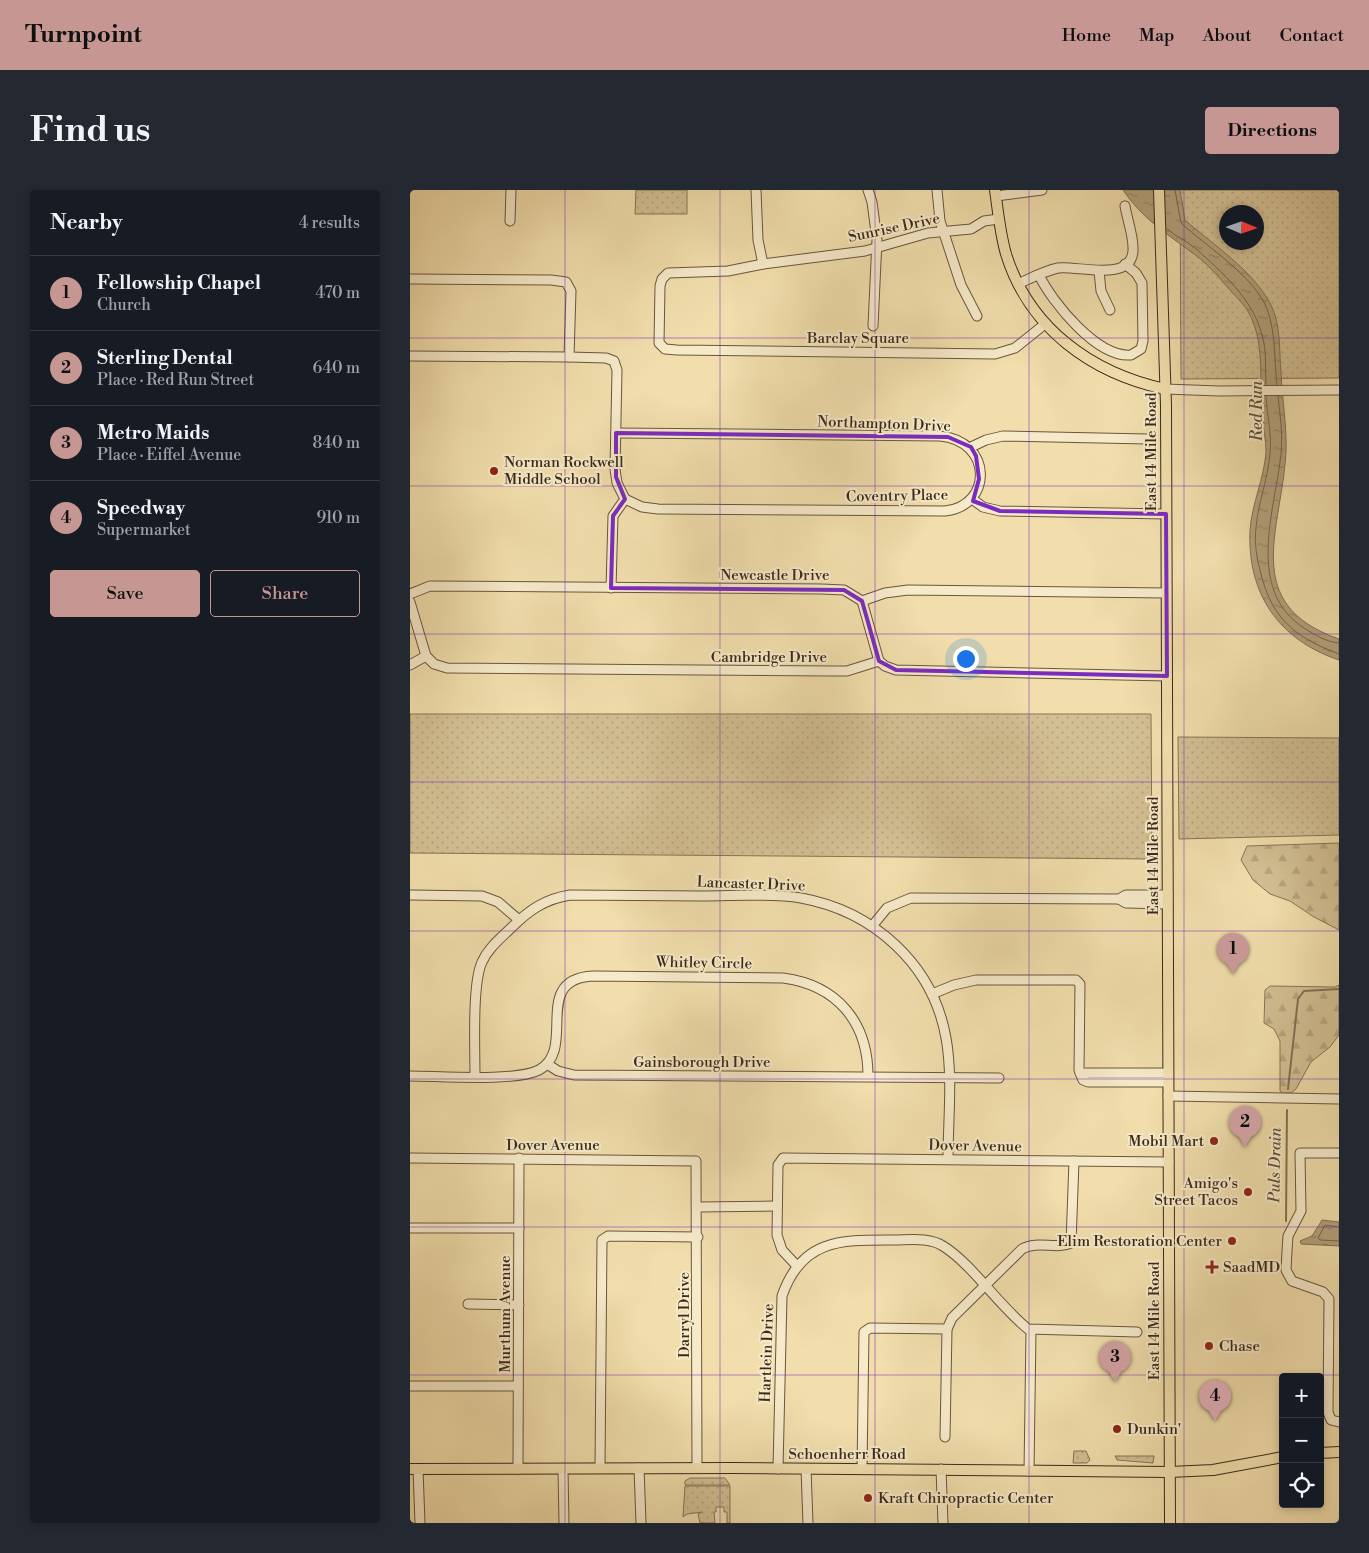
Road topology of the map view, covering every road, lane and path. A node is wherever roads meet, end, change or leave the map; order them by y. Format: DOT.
graph roads {
  1 [pos="511,190"];
  2 [pos="756,190"];
  3 [pos="868,190"];
  4 [pos="936,190"];
  5 [pos="1042,190"];
  6 [pos="1159,190"];
  7 [pos="995,193"];
  8 [pos="1125,206"];
  9 [pos="999,219"];
  10 [pos="510,221"];
  11 [pos="945,231"];
  12 [pos="875,248"];
  13 [pos="763,264"];
  14 [pos="1125,264"];
  15 [pos="1099,271"];
  16 [pos="1039,275"];
  17 [pos="410,278"];
  18 [pos="1018,284"];
  19 [pos="1110,310"];
  20 [pos="977,316"];
  21 [pos="1045,324"];
  22 [pos="873,326"];
  23 [pos="661,347"];
  24 [pos="410,356"];
  25 [pos="569,357"];
  26 [pos="1165,389"];
  27 [pos="1339,390"];
  28 [pos="616,433"];
  29 [pos="1147,438"];
  30 [pos="971,447"];
  31 [pos="625,499"];
  32 [pos="972,499"];
  33 [pos="1166,514"];
  34 [pos="611,588"];
  35 [pos="1166,593"];
  36 [pos="410,594"];
  37 [pos="862,601"];
  38 [pos="410,602"];
  39 [pos="426,656"];
  40 [pos="879,661"];
  41 [pos="410,665"];
  42 [pos="1167,676"];
  43 [pos="410,895"];
  44 [pos="1168,899"];
  45 [pos="519,920"];
  46 [pos="873,925"];
  47 [pos="932,994"];
  48 [pos="547,1064"];
  49 [pos="410,1076"];
  50 [pos="475,1076"];
  51 [pos="868,1076"];
  52 [pos="949,1077"];
  53 [pos="999,1078"];
  54 [pos="1168,1078"];
  55 [pos="1168,1096"];
  56 [pos="1339,1099"];
  57 [pos="1339,1154"];
  58 [pos="410,1158"];
  59 [pos="519,1158"];
  60 [pos="948,1159"];
  61 [pos="696,1161"];
  62 [pos="1074,1161"];
  63 [pos="1169,1162"];
  64 [pos="698,1206"];
  65 [pos="777,1206"];
  66 [pos="410,1228"];
  67 [pos="519,1228"];
  68 [pos="698,1237"];
  69 [pos="797,1266"];
  70 [pos="985,1286"];
  71 [pos="468,1304"];
  72 [pos="518,1305"];
  73 [pos="947,1329"];
  74 [pos="1030,1331"];
  75 [pos="1137,1332"];
  76 [pos="410,1386"];
  77 [pos="518,1386"];
  78 [pos="1339,1422"];
  79 [pos="945,1437"];
  80 [pos="1324,1452"];
  81 [pos="1339,1452"];
  82 [pos="1279,1458"];
  83 [pos="600,1468"];
  84 [pos="639,1468"];
  85 [pos="697,1468"];
  86 [pos="414,1469"];
  87 [pos="518,1469"];
  88 [pos="778,1469"];
  89 [pos="806,1469"];
  90 [pos="862,1469"];
  91 [pos="941,1469"];
  92 [pos="563,1470"];
  93 [pos="1029,1471"];
  94 [pos="1170,1472"];
  95 [pos="420,1523"];
  96 [pos="564,1523"];
  97 [pos="641,1523"];
  98 [pos="808,1523"];
  99 [pos="943,1523"];
  100 [pos="1170,1523"];
  1 -- 10 [label="street"];
  2 -- 13 [label="street"];
  3 -- 12 [label="street"];
  4 -- 11 [label="street"];
  5 -- 7 [label="street"];
  6 -- 26 [label="main road, East 14 Mile Road"];
  7 -- 9 [label="main road"];
  8 -- 14 [label="street"];
  9 -- 11 [label="street, Sunrise Drive"];
  9 -- 18 [label="main road"];
  11 -- 12 [label="street, Sunrise Drive"];
  11 -- 20 [label="street"];
  12 -- 13 [label="street, Sunrise Drive"];
  12 -- 22 [label="street"];
  13 -- 23 [label="street, Sunrise Drive"];
  14 -- 15 [label="street"];
  14 -- 16 [label="street"];
  15 -- 16 [label="street"];
  15 -- 19 [label="street"];
  16 -- 18 [label="street"];
  17 -- 25 [label="street"];
  18 -- 21 [label="main road"];
  21 -- 23 [label="street, Barclay Square"];
  21 -- 26 [label="main road"];
  24 -- 25 [label="street"];
  25 -- 28 [label="street"];
  26 -- 27 [label="street"];
  26 -- 33 [label="main road, East 14 Mile Road"];
  28 -- 30 [label="street, Northampton Drive"];
  28 -- 31 [label="street"];
  29 -- 30 [label="street"];
  30 -- 32 [label="street"];
  31 -- 32 [label="street, Coventry Place"];
  31 -- 34 [label="street"];
  32 -- 33 [label="street"];
  33 -- 35 [label="main road, East 14 Mile Road"];
  34 -- 36 [label="street, Newcastle Drive"];
  34 -- 37 [label="street, Newcastle Drive"];
  35 -- 37 [label="street"];
  35 -- 42 [label="main road, East 14 Mile Road"];
  37 -- 40 [label="street"];
  38 -- 39 [label="street"];
  39 -- 40 [label="street, Cambridge Drive"];
  39 -- 41 [label="street"];
  40 -- 42 [label="street"];
  42 -- 44 [label="main road, East 14 Mile Road"];
  43 -- 45 [label="street"];
  44 -- 46 [label="street"];
  44 -- 54 [label="main road, East 14 Mile Road"];
  45 -- 46 [label="street, Lancaster Drive"];
  45 -- 50 [label="street, Lancaster Drive"];
  46 -- 47 [label="street, Lancaster Drive"];
  47 -- 52 [label="street, Lancaster Drive"];
  47 -- 54 [label="street"];
  48 -- 50 [label="street"];
  48 -- 51 [label="street, Gainsborough Drive"];
  48 -- 51 [label="street, Whitley Circle"];
  49 -- 50 [label="street"];
  51 -- 52 [label="street, Gainsborough Drive"];
  52 -- 53 [label="street, Gainsborough Drive"];
  52 -- 60 [label="street, Lancaster Drive"];
  54 -- 55 [label="main road, East 14 Mile Road"];
  55 -- 56 [label="street"];
  55 -- 63 [label="main road, East 14 Mile Road"];
  57 -- 78 [label="street"];
  58 -- 59 [label="street, Dover Avenue"];
  59 -- 61 [label="street, Dover Avenue"];
  59 -- 67 [label="street, Murthum Avenue"];
  60 -- 62 [label="street, Dover Avenue"];
  60 -- 65 [label="street, Dover Avenue"];
  61 -- 64 [label="street, Darryl Drive"];
  62 -- 63 [label="street, Dover Avenue"];
  62 -- 70 [label="street"];
  63 -- 94 [label="main road, East 14 Mile Road"];
  64 -- 65 [label="street"];
  64 -- 68 [label="street, Darryl Drive"];
  65 -- 69 [label="street"];
  66 -- 67 [label="street"];
  67 -- 72 [label="street, Murthum Avenue"];
  68 -- 83 [label="street"];
  68 -- 85 [label="street, Darryl Drive"];
  69 -- 70 [label="street"];
  69 -- 88 [label="street, Hartlein Drive"];
  70 -- 73 [label="street"];
  70 -- 74 [label="street"];
  71 -- 72 [label="street"];
  72 -- 77 [label="street, Murthum Avenue"];
  73 -- 79 [label="street"];
  73 -- 90 [label="street"];
  74 -- 75 [label="street"];
  74 -- 93 [label="street"];
  76 -- 77 [label="street"];
  77 -- 87 [label="street, Murthum Avenue"];
  80 -- 81 [label="main road"];
  82 -- 94 [label="main road, Schoenherr Road"];
  83 -- 84 [label="main road, Schoenherr Road"];
  83 -- 92 [label="main road, Schoenherr Road"];
  84 -- 85 [label="main road, Schoenherr Road"];
  84 -- 97 [label="street"];
  85 -- 88 [label="main road, Schoenherr Road"];
  86 -- 87 [label="main road, Schoenherr Road"];
  86 -- 95 [label="street"];
  87 -- 92 [label="main road, Schoenherr Road"];
  88 -- 89 [label="main road, Schoenherr Road"];
  89 -- 90 [label="main road, Schoenherr Road"];
  89 -- 98 [label="street"];
  90 -- 91 [label="main road, Schoenherr Road"];
  91 -- 93 [label="main road, Schoenherr Road"];
  91 -- 99 [label="street"];
  92 -- 96 [label="street"];
  93 -- 94 [label="main road, Schoenherr Road"];
  94 -- 100 [label="main road, East 14 Mile Road"];
}
